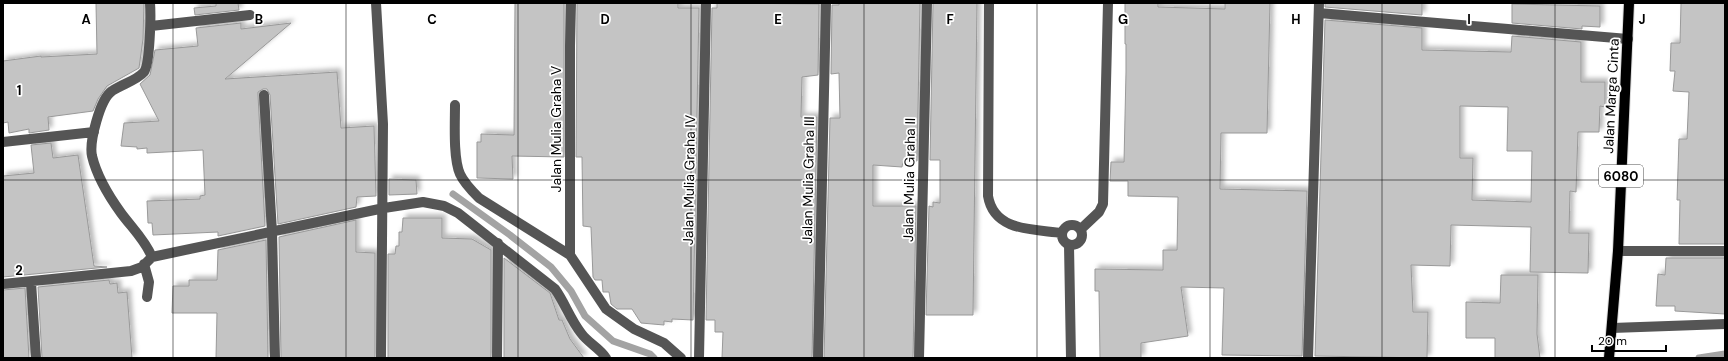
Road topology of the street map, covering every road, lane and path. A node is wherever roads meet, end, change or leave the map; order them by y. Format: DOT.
graph roads {
  1 [pos="150,3"];
  2 [pos="376,3"];
  3 [pos="571,3"];
  4 [pos="706,3"];
  5 [pos="826,3"];
  6 [pos="928,3"];
  7 [pos="990,3"];
  8 [pos="1108,3"];
  9 [pos="1629,3"];
  10 [pos="1319,8"];
  11 [pos="250,15"];
  12 [pos="151,26"];
  13 [pos="1628,39"];
  14 [pos="264,95"];
  15 [pos="455,106"];
  16 [pos="94,132"];
  17 [pos="3,142"];
  18 [pos="384,208"];
  19 [pos="1081,229"];
  20 [pos="272,232"];
  21 [pos="1062,233"];
  22 [pos="498,243"];
  23 [pos="1069,245"];
  24 [pos="1618,251"];
  25 [pos="1725,251"];
  26 [pos="570,255"];
  27 [pos="152,257"];
  28 [pos="144,264"];
  29 [pos="31,282"];
  30 [pos="3,284"];
  31 [pos="147,297"];
  32 [pos="1725,324"];
  33 [pos="1612,328"];
  34 [pos="1609,354"];
  35 [pos="36,358"];
  36 [pos="275,358"];
  37 [pos="381,358"];
  38 [pos="497,358"];
  39 [pos="606,358"];
  40 [pos="681,358"];
  41 [pos="699,358"];
  42 [pos="818,358"];
  43 [pos="920,358"];
  44 [pos="1071,358"];
  45 [pos="1308,358"];
  1 -- 12 [label="street"];
  2 -- 18 [label="street"];
  3 -- 26 [label="street, Jalan Mulia Graha V"];
  4 -- 41 [label="street, Jalan Mulia Graha IV"];
  5 -- 42 [label="street, Jalan Mulia Graha III"];
  6 -- 43 [label="street, Jalan Mulia Graha II"];
  7 -- 21 [label="street"];
  8 -- 19 [label="street"];
  9 -- 13 [label="main road, Jalan Marga Cinta / 6080"];
  10 -- 13 [label="street"];
  10 -- 45 [label="street"];
  11 -- 12 [label="street"];
  12 -- 16 [label="street"];
  13 -- 24 [label="main road, Jalan Marga Cinta / 6080"];
  14 -- 20 [label="street"];
  15 -- 26 [label="street"];
  16 -- 17 [label="street"];
  16 -- 27 [label="street"];
  18 -- 20 [label="street"];
  18 -- 22 [label="street"];
  18 -- 37 [label="street"];
  19 -- 21 [label="street"];
  19 -- 23 [label="street"];
  20 -- 27 [label="street"];
  20 -- 36 [label="street"];
  21 -- 23 [label="street"];
  22 -- 38 [label="street"];
  22 -- 39 [label="street"];
  23 -- 44 [label="street"];
  24 -- 25 [label="street"];
  24 -- 33 [label="main road, Jalan Marga Cinta / 6080"];
  26 -- 40 [label="street"];
  27 -- 28 [label="street"];
  28 -- 29 [label="street"];
  28 -- 31 [label="street"];
  29 -- 30 [label="street"];
  29 -- 35 [label="street"];
  32 -- 33 [label="street"];
  33 -- 34 [label="main road, Jalan Marga Cinta / 6080"];
}
